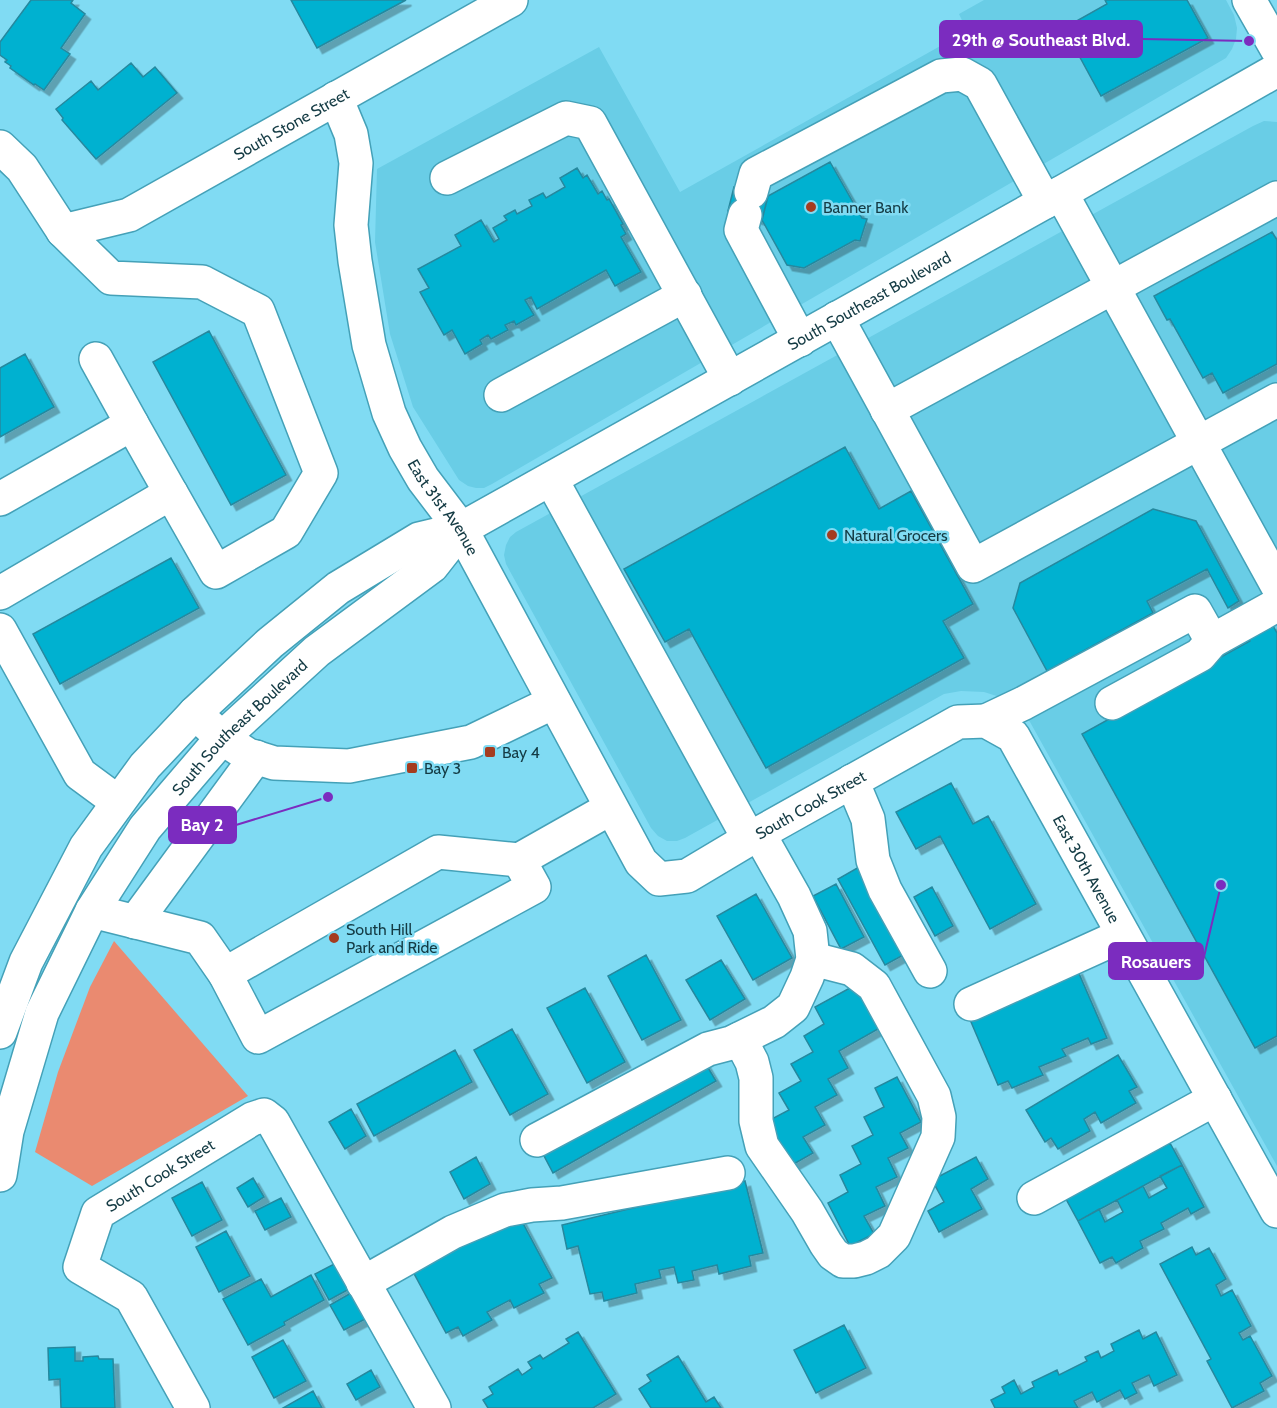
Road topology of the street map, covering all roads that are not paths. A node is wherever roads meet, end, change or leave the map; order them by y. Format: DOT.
graph roads {
  1 [pos="511,0"];
  2 [pos="1249,0"];
  3 [pos="1277,49"];
  4 [pos="1277,70"];
  5 [pos="336,98"];
  6 [pos="0,147"];
  7 [pos="447,178"];
  8 [pos="1053,198"];
  9 [pos="1275,204"];
  10 [pos="63,231"];
  11 [pos="1113,287"];
  12 [pos="685,296"];
  13 [pos="837,318"];
  14 [pos="800,340"];
  15 [pos="96,359"];
  16 [pos="730,378"];
  17 [pos="1277,382"];
  18 [pos="501,395"];
  19 [pos="1277,400"];
  20 [pos="887,410"];
  21 [pos="1277,418"];
  22 [pos="132,424"];
  23 [pos="1199,443"];
  24 [pos="551,479"];
  25 [pos="171,493"];
  26 [pos="0,499"];
  27 [pos="461,529"];
  28 [pos="1273,569"];
  29 [pos="0,593"];
  30 [pos="1277,605"];
  31 [pos="1212,641"];
  32 [pos="4,649"];
  33 [pos="554,702"];
  34 [pos="1112,703"];
  35 [pos="195,713"];
  36 [pos="972,722"];
  37 [pos="222,738"];
  38 [pos="256,758"];
  39 [pos="852,781"];
  40 [pos="118,802"];
  41 [pos="612,808"];
  42 [pos="754,836"];
  43 [pos="519,860"];
  44 [pos="659,879"];
  45 [pos="92,911"];
  46 [pos="135,922"];
  47 [pos="1124,935"];
  48 [pos="813,959"];
  49 [pos="930,971"];
  50 [pos="225,974"];
  51 [pos="971,1004"];
  52 [pos="0,1032"];
  53 [pos="740,1039"];
  54 [pos="1215,1099"];
  55 [pos="537,1140"];
  56 [pos="728,1173"];
  57 [pos="0,1174"];
  58 [pos="1034,1198"];
  59 [pos="1277,1210"];
  60 [pos="363,1283"];
  61 [pos="193,1408"];
  62 [pos="434,1408"];
  1 -- 5 [label="street, South Stone Street"];
  2 -- 3 [label="street"];
  4 -- 8 [label="street, South Southeast Boulevard"];
  5 -- 10 [label="street, South Stone Street"];
  5 -- 27 [label="street, East 31st Avenue"];
  6 -- 10 [label="street"];
  7 -- 12 [label="street"];
  8 -- 11 [label="street"];
  8 -- 13 [label="street, South Southeast Boulevard"];
  8 -- 14 [label="street"];
  9 -- 11 [label="street"];
  10 -- 25 [label="street"];
  11 -- 20 [label="street"];
  11 -- 23 [label="street"];
  12 -- 16 [label="street"];
  12 -- 18 [label="street"];
  13 -- 14 [label="street, South Southeast Boulevard"];
  13 -- 20 [label="street"];
  14 -- 16 [label="street, South Southeast Boulevard"];
  15 -- 22 [label="street"];
  16 -- 24 [label="street, South Southeast Boulevard"];
  17 -- 23 [label="street"];
  19 -- 23 [label="street"];
  20 -- 23 [label="street"];
  21 -- 23 [label="street"];
  22 -- 25 [label="street"];
  22 -- 26 [label="street"];
  23 -- 28 [label="street"];
  24 -- 27 [label="street, South Southeast Boulevard"];
  24 -- 42 [label="street"];
  25 -- 29 [label="street"];
  27 -- 33 [label="street, East 31st Avenue"];
  27 -- 35 [label="street, South Southeast Boulevard"];
  27 -- 37 [label="street, South Southeast Boulevard"];
  30 -- 31 [label="street"];
  31 -- 34 [label="street"];
  31 -- 36 [label="street, South Cook Street"];
  32 -- 40 [label="street"];
  33 -- 38 [label="street"];
  33 -- 41 [label="street, East 31st Avenue"];
  35 -- 37 [label="street"];
  35 -- 40 [label="street, South Southeast Boulevard"];
  36 -- 39 [label="street, South Cook Street"];
  36 -- 47 [label="street, East 30th Avenue"];
  37 -- 38 [label="street"];
  37 -- 45 [label="street, South Southeast Boulevard"];
  38 -- 46 [label="street"];
  39 -- 42 [label="street, South Cook Street"];
  39 -- 49 [label="street"];
  40 -- 52 [label="street, South Southeast Boulevard"];
  41 -- 43 [label="street"];
  41 -- 44 [label="street, East 31st Avenue"];
  42 -- 44 [label="street, South Cook Street"];
  42 -- 48 [label="street"];
  43 -- 50 [label="street"];
  43 -- 50 [label="street"];
  45 -- 46 [label="street"];
  45 -- 57 [label="street, South Southeast Boulevard"];
  46 -- 50 [label="street"];
  47 -- 51 [label="street"];
  47 -- 54 [label="street, East 30th Avenue"];
  48 -- 53 [label="street"];
  48 -- 53 [label="street"];
  53 -- 55 [label="street"];
  54 -- 58 [label="street"];
  54 -- 59 [label="street, East 30th Avenue"];
  56 -- 60 [label="street"];
  60 -- 61 [label="street, South Cook Street"];
  60 -- 62 [label="street"];
}
